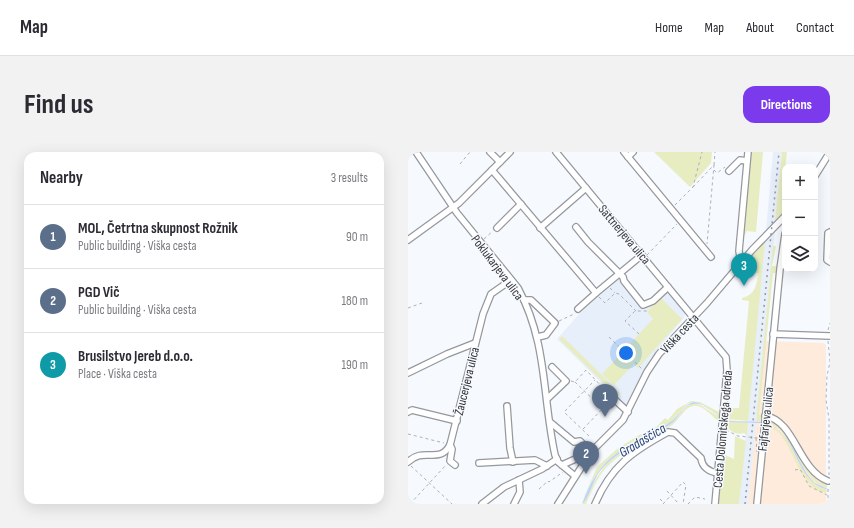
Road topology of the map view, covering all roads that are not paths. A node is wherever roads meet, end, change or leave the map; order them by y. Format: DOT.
graph roads {
  1 [pos="416,152"];
  2 [pos="490,152"];
  3 [pos="510,152"];
  4 [pos="556,152"];
  5 [pos="633,152"];
  6 [pos="748,152"];
  7 [pos="830,152"];
  8 [pos="626,154"];
  9 [pos="828,158"];
  10 [pos="747,161"];
  11 [pos="500,162"];
  12 [pos="492,170"];
  13 [pos="729,171"];
  14 [pos="818,172"];
  15 [pos="586,188"];
  16 [pos="521,204"];
  17 [pos="453,207"];
  18 [pos="782,219"];
  19 [pos="576,227"];
  20 [pos="497,228"];
  21 [pos="540,228"];
  22 [pos="830,232"];
  23 [pos="785,236"];
  24 [pos="408,240"];
  25 [pos="643,256"];
  26 [pos="712,257"];
  27 [pos="741,262"];
  28 [pos="830,262"];
  29 [pos="620,274"];
  30 [pos="511,280"];
  31 [pos="668,287"];
  32 [pos="595,294"];
  33 [pos="524,300"];
  34 [pos="578,309"];
  35 [pos="694,317"];
  36 [pos="773,334"];
  37 [pos="829,336"];
  38 [pos="538,337"];
  39 [pos="475,343"];
  40 [pos="552,367"];
  41 [pos="408,373"];
  42 [pos="613,398"];
  43 [pos="547,399"];
  44 [pos="507,406"];
  45 [pos="408,412"];
  46 [pos="628,412"];
  47 [pos="457,421"];
  48 [pos="765,421"];
  49 [pos="550,422"];
  50 [pos="450,445"];
  51 [pos="591,452"];
  52 [pos="587,458"];
  53 [pos="557,460"];
  54 [pos="513,462"];
  55 [pos="479,463"];
  56 [pos="409,464"];
  57 [pos="455,465"];
  58 [pos="547,466"];
  59 [pos="564,467"];
  60 [pos="718,473"];
  61 [pos="574,476"];
  62 [pos="519,480"];
  63 [pos="828,481"];
  64 [pos="482,504"];
  65 [pos="514,504"];
  66 [pos="558,504"];
  67 [pos="595,504"];
  68 [pos="715,504"];
  69 [pos="757,504"];
  1 -- 17 [label="street, Poklukarjeva ulica"];
  2 -- 11 [label="street"];
  3 -- 11 [label="street"];
  4 -- 15 [label="street, Sattnerjeva ulica"];
  5 -- 8 [label="street"];
  6 -- 10 [label="street"];
  7 -- 9 [label="street"];
  8 -- 26 [label="street"];
  9 -- 14 [label="street"];
  10 -- 13 [label="street"];
  10 -- 27 [label="street"];
  11 -- 12 [label="street"];
  12 -- 16 [label="street"];
  12 -- 17 [label="street"];
  15 -- 21 [label="street"];
  15 -- 25 [label="street, Sattnerjeva ulica"];
  16 -- 20 [label="street"];
  16 -- 21 [label="street"];
  17 -- 24 [label="street"];
  17 -- 30 [label="street, Poklukarjeva ulica"];
  18 -- 27 [label="street, Viška cesta"];
  19 -- 29 [label="street"];
  21 -- 32 [label="street"];
  22 -- 28 [label="street"];
  23 -- 36 [label="street, Fajfarjeva ulica"];
  25 -- 29 [label="street"];
  25 -- 31 [label="street, Sattnerjeva ulica"];
  27 -- 35 [label="street, Viška cesta"];
  29 -- 31 [label="street"];
  29 -- 32 [label="street"];
  30 -- 33 [label="street, Poklukarjeva ulica"];
  30 -- 39 [label="street, Žaucerjeva ulica"];
  31 -- 35 [label="street, Sattnerjeva ulica"];
  32 -- 34 [label="street"];
  33 -- 38 [label="street, Poklukarjeva ulica"];
  33 -- 38 [label="street"];
  35 -- 46 [label="street, Viška cesta"];
  35 -- 60 [label="street, Cesta Dolomitskega odreda"];
  36 -- 37 [label="street"];
  36 -- 48 [label="street, Fajfarjeva ulica"];
  38 -- 43 [label="street, Poklukarjeva ulica"];
  39 -- 41 [label="street"];
  39 -- 47 [label="street, Žaucerjeva ulica"];
  40 -- 43 [label="street"];
  42 -- 46 [label="street"];
  43 -- 49 [label="street, Poklukarjeva ulica"];
  44 -- 54 [label="street"];
  45 -- 47 [label="street"];
  46 -- 51 [label="street, Viška cesta"];
  47 -- 50 [label="street, Žaucerjeva ulica"];
  48 -- 63 [label="street"];
  48 -- 69 [label="street, Fajfarjeva ulica"];
  49 -- 51 [label="street"];
  49 -- 53 [label="street, Poklukarjeva ulica"];
  50 -- 56 [label="street"];
  50 -- 57 [label="street, Žaucerjeva ulica"];
  51 -- 52 [label="street, Viška cesta"];
  52 -- 59 [label="street"];
  52 -- 61 [label="street, Viška cesta"];
  53 -- 58 [label="street"];
  53 -- 59 [label="street"];
  54 -- 55 [label="street"];
  54 -- 58 [label="street"];
  58 -- 62 [label="street"];
  59 -- 61 [label="street"];
  60 -- 67 [label="street"];
  60 -- 68 [label="street, Cesta Dolomitskega odreda"];
  61 -- 66 [label="street, Viška cesta"];
  62 -- 64 [label="street"];
  62 -- 65 [label="street"];
}
